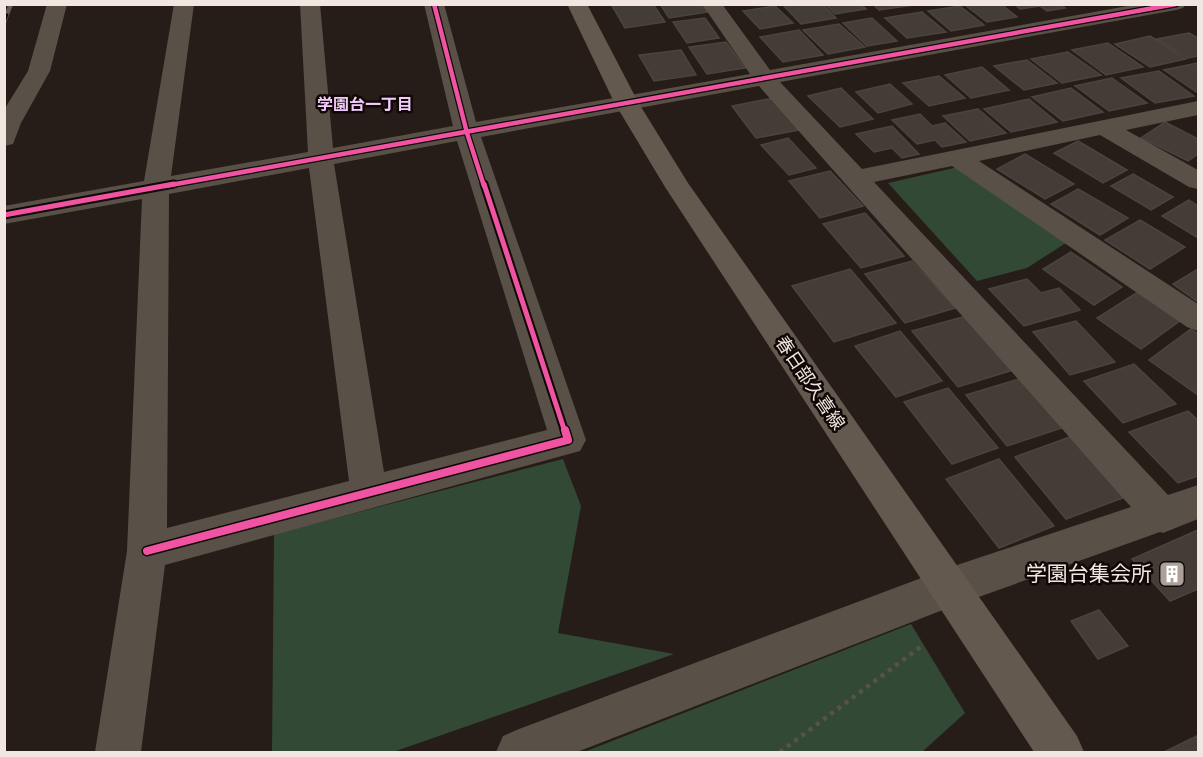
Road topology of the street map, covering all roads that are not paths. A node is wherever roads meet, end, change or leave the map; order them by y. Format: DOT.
graph roads {
  1 [pos="57,4"];
  2 [pos="184,4"];
  3 [pos="310,4"];
  4 [pos="434,4"];
  5 [pos="577,4"];
  6 [pos="712,4"];
  7 [pos="1176,4"];
  8 [pos="765,79"];
  9 [pos="626,102"];
  10 [pos="1198,108"];
  11 [pos="1101,126"];
  12 [pos="467,133"];
  13 [pos="4,139"];
  14 [pos="956,157"];
  15 [pos="321,159"];
  16 [pos="855,178"];
  17 [pos="1198,181"];
  18 [pos="156,188"];
  19 [pos="4,215"];
  20 [pos="1198,319"];
  21 [pos="369,492"];
  22 [pos="1198,502"];
  23 [pos="1163,516"];
  24 [pos="147,551"];
  25 [pos="960,605"];
  26 [pos="118,753"];
  27 [pos="519,753"];
  28 [pos="1060,753"];
  1 -- 13 [label="street"];
  2 -- 18 [label="street"];
  3 -- 15 [label="street"];
  4 -- 12 [label="street"];
  5 -- 9 [label="main road, 春日部久喜線"];
  6 -- 8 [label="street"];
  7 -- 8 [label="street"];
  8 -- 9 [label="street"];
  8 -- 16 [label="street"];
  9 -- 12 [label="street"];
  9 -- 25 [label="main road, 春日部久喜線"];
  10 -- 11 [label="street"];
  11 -- 14 [label="street"];
  11 -- 17 [label="street"];
  12 -- 15 [label="street"];
  12 -- 21 [label="street"];
  14 -- 16 [label="street"];
  14 -- 20 [label="street"];
  15 -- 18 [label="street"];
  15 -- 21 [label="street"];
  16 -- 23 [label="street"];
  18 -- 19 [label="street"];
  18 -- 24 [label="street"];
  21 -- 24 [label="street"];
  22 -- 23 [label="street"];
  23 -- 25 [label="street"];
  24 -- 26 [label="street"];
  25 -- 27 [label="street"];
  25 -- 28 [label="main road, 春日部久喜線"];
}
